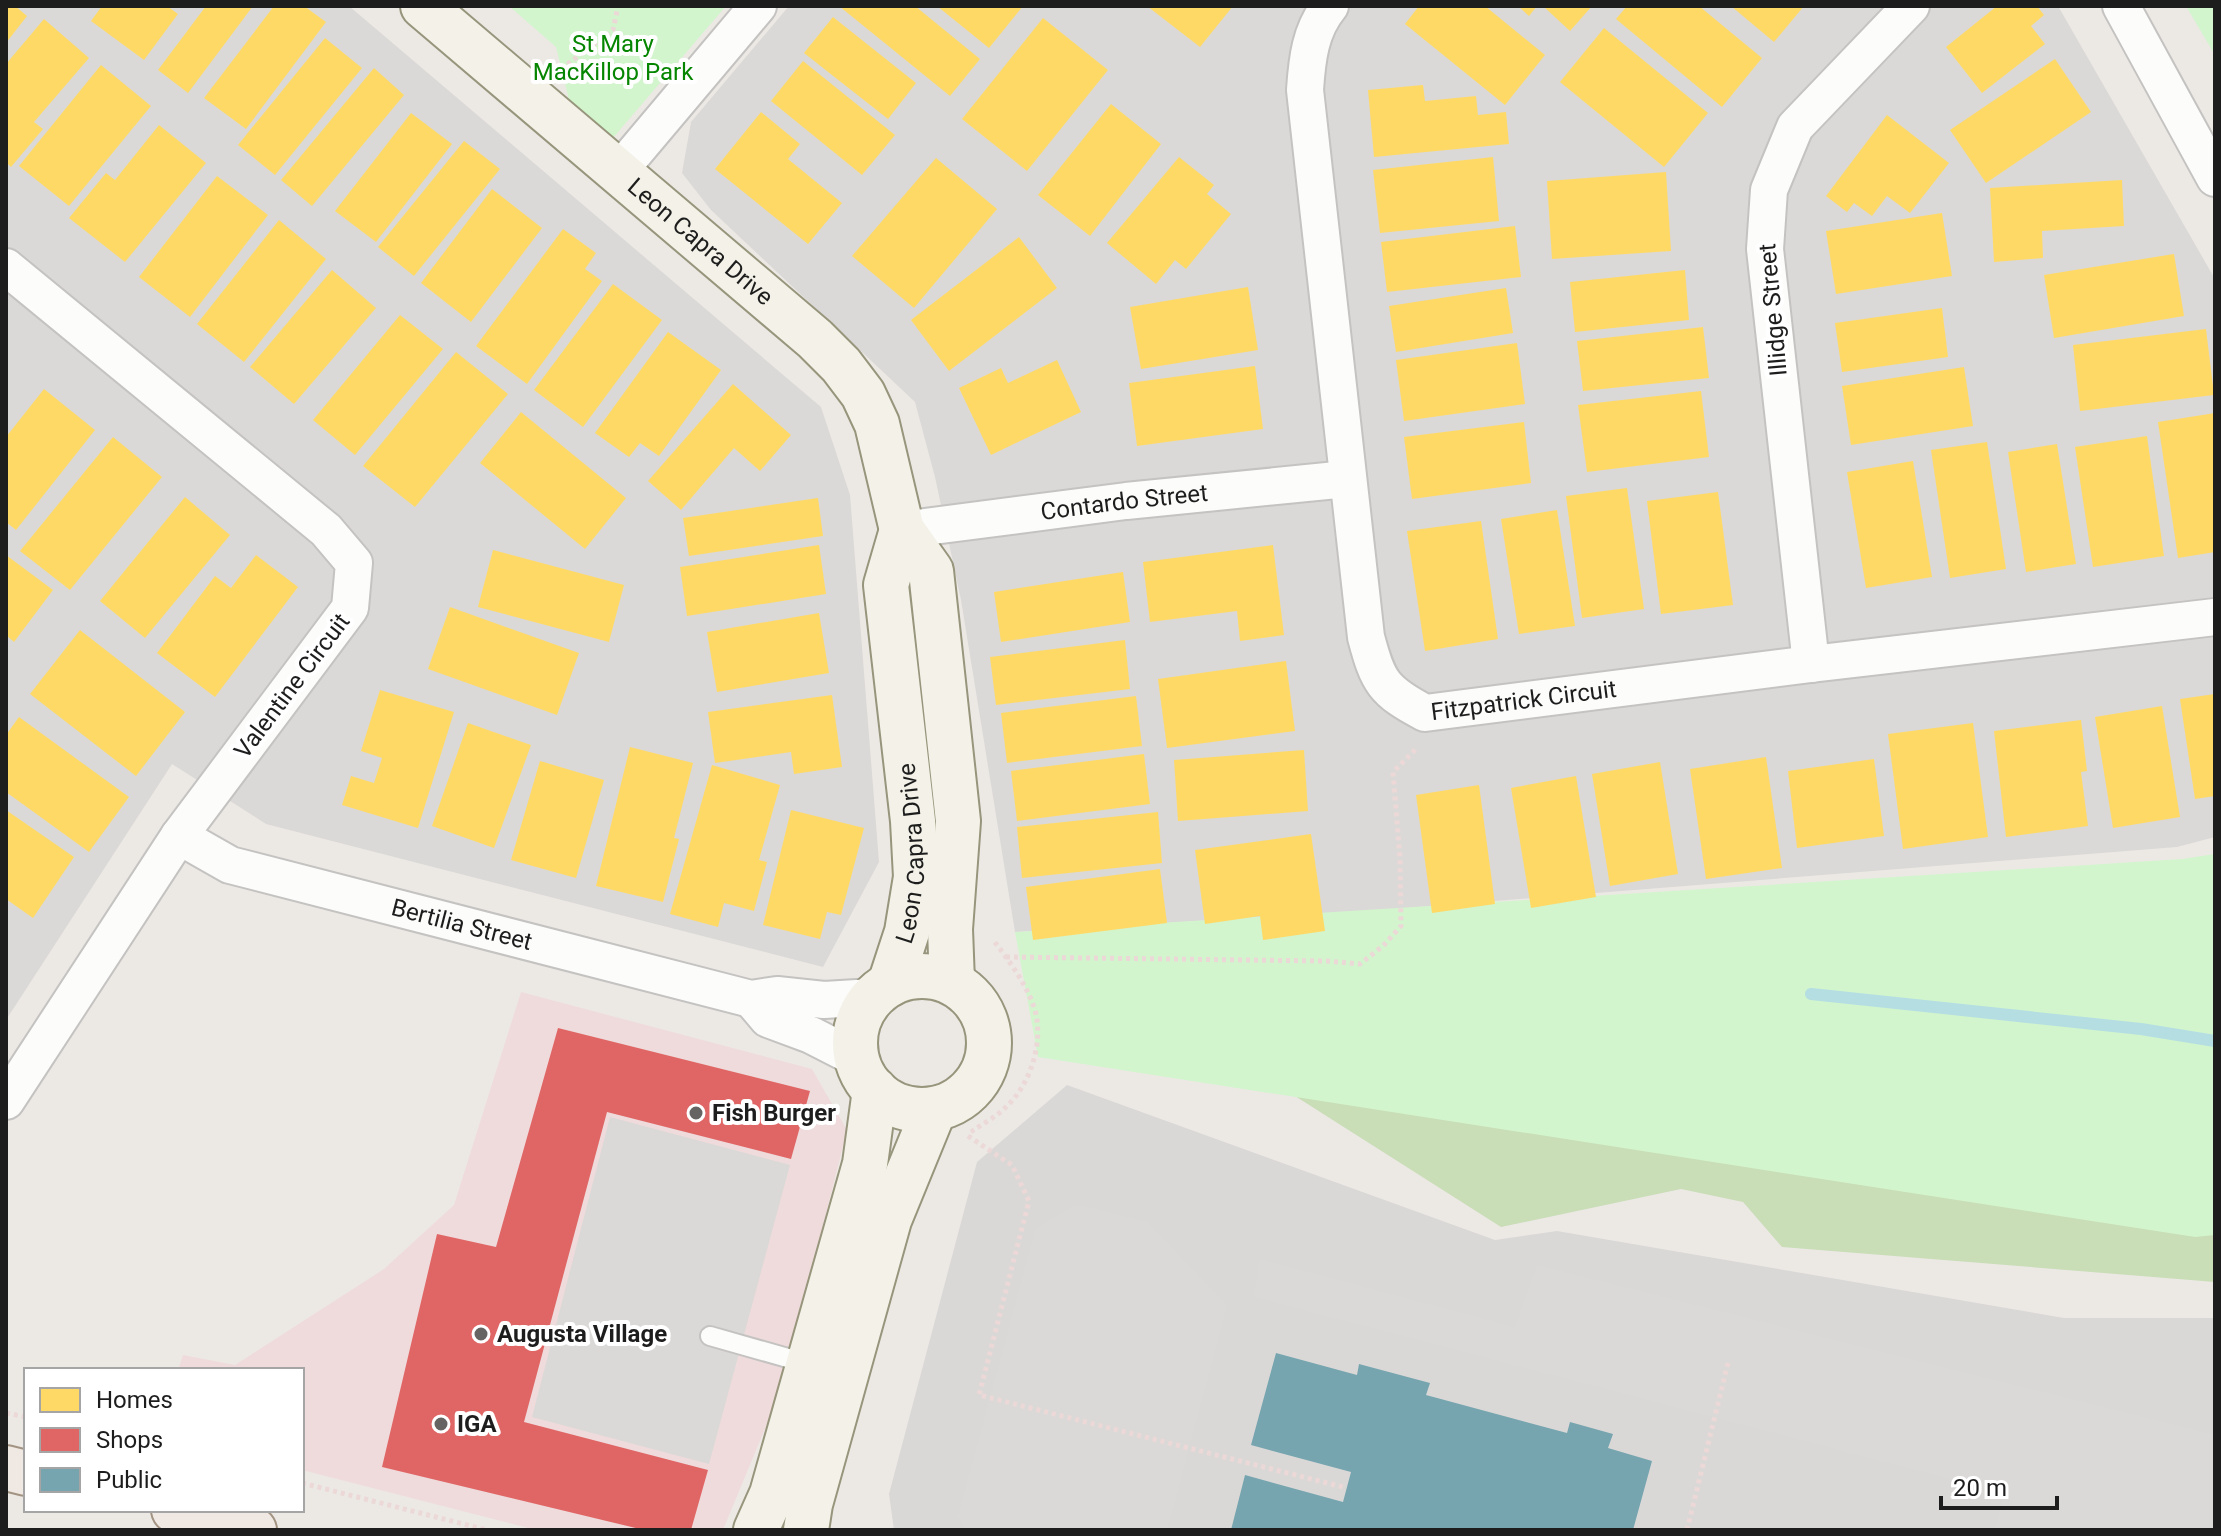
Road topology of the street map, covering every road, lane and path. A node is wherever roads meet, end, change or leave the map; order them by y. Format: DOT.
graph roads {
  1 [pos="423,6"];
  2 [pos="618,6"];
  3 [pos="758,6"];
  4 [pos="1330,6"];
  5 [pos="1911,6"];
  6 [pos="2121,6"];
  7 [pos="529,94"];
  8 [pos="619,171"];
  9 [pos="2215,178"];
  10 [pos="13,288"];
  11 [pos="1347,479"];
  12 [pos="902,530"];
  13 [pos="2215,617"];
  14 [pos="1811,664"];
  15 [pos="1425,713"];
  16 [pos="179,836"];
  17 [pos="1006,957"];
  18 [pos="952,982"];
  19 [pos="882,990"];
  20 [pos="751,999"];
  21 [pos="865,1074"];
  22 [pos="6,1101"];
  23 [pos="950,1122"];
  24 [pos="710,1336"];
  25 [pos="1728,1363"];
  26 [pos="827,1369"];
  27 [pos="304,1484"];
  28 [pos="1343,1487"];
  29 [pos="182,1512"];
  30 [pos="254,1530"];
  31 [pos="487,1530"];
  32 [pos="756,1530"];
  33 [pos="806,1530"];
  34 [pos="1687,1530"];
  1 -- 7 [label="street, Leon Capra Drive"];
  2 -- 7 [label="path"];
  3 -- 8 [label="street"];
  4 -- 11 [label="street, Fitzpatrick Circuit"];
  5 -- 14 [label="street, Illidge Street"];
  6 -- 9 [label="street"];
  7 -- 8 [label="street, Leon Capra Drive"];
  8 -- 12 [label="street, Leon Capra Drive"];
  10 -- 16 [label="street, Valentine Circuit"];
  11 -- 12 [label="street, Contardo Street"];
  11 -- 15 [label="street, Fitzpatrick Circuit"];
  12 -- 18 [label="street, Leon Capra Drive"];
  12 -- 19 [label="street, Leon Capra Drive"];
  13 -- 14 [label="street, Fitzpatrick Circuit"];
  14 -- 15 [label="street, Fitzpatrick Circuit"];
  15 -- 17 [label="path"];
  16 -- 20 [label="street, Bertilia Street"];
  16 -- 22 [label="street, Valentine Circuit"];
  18 -- 19 [label="street"];
  18 -- 23 [label="street"];
  19 -- 20 [label="street, Bertilia Street"];
  19 -- 21 [label="street"];
  20 -- 21 [label="street, Bertilia Street"];
  21 -- 23 [label="street"];
  21 -- 26 [label="street"];
  23 -- 26 [label="street"];
  23 -- 28 [label="path"];
  24 -- 26 [label="lane"];
  25 -- 34 [label="path"];
  26 -- 32 [label="street"];
  26 -- 33 [label="street"];
  27 -- 31 [label="path"];
  29 -- 30 [label="main road"];
}
